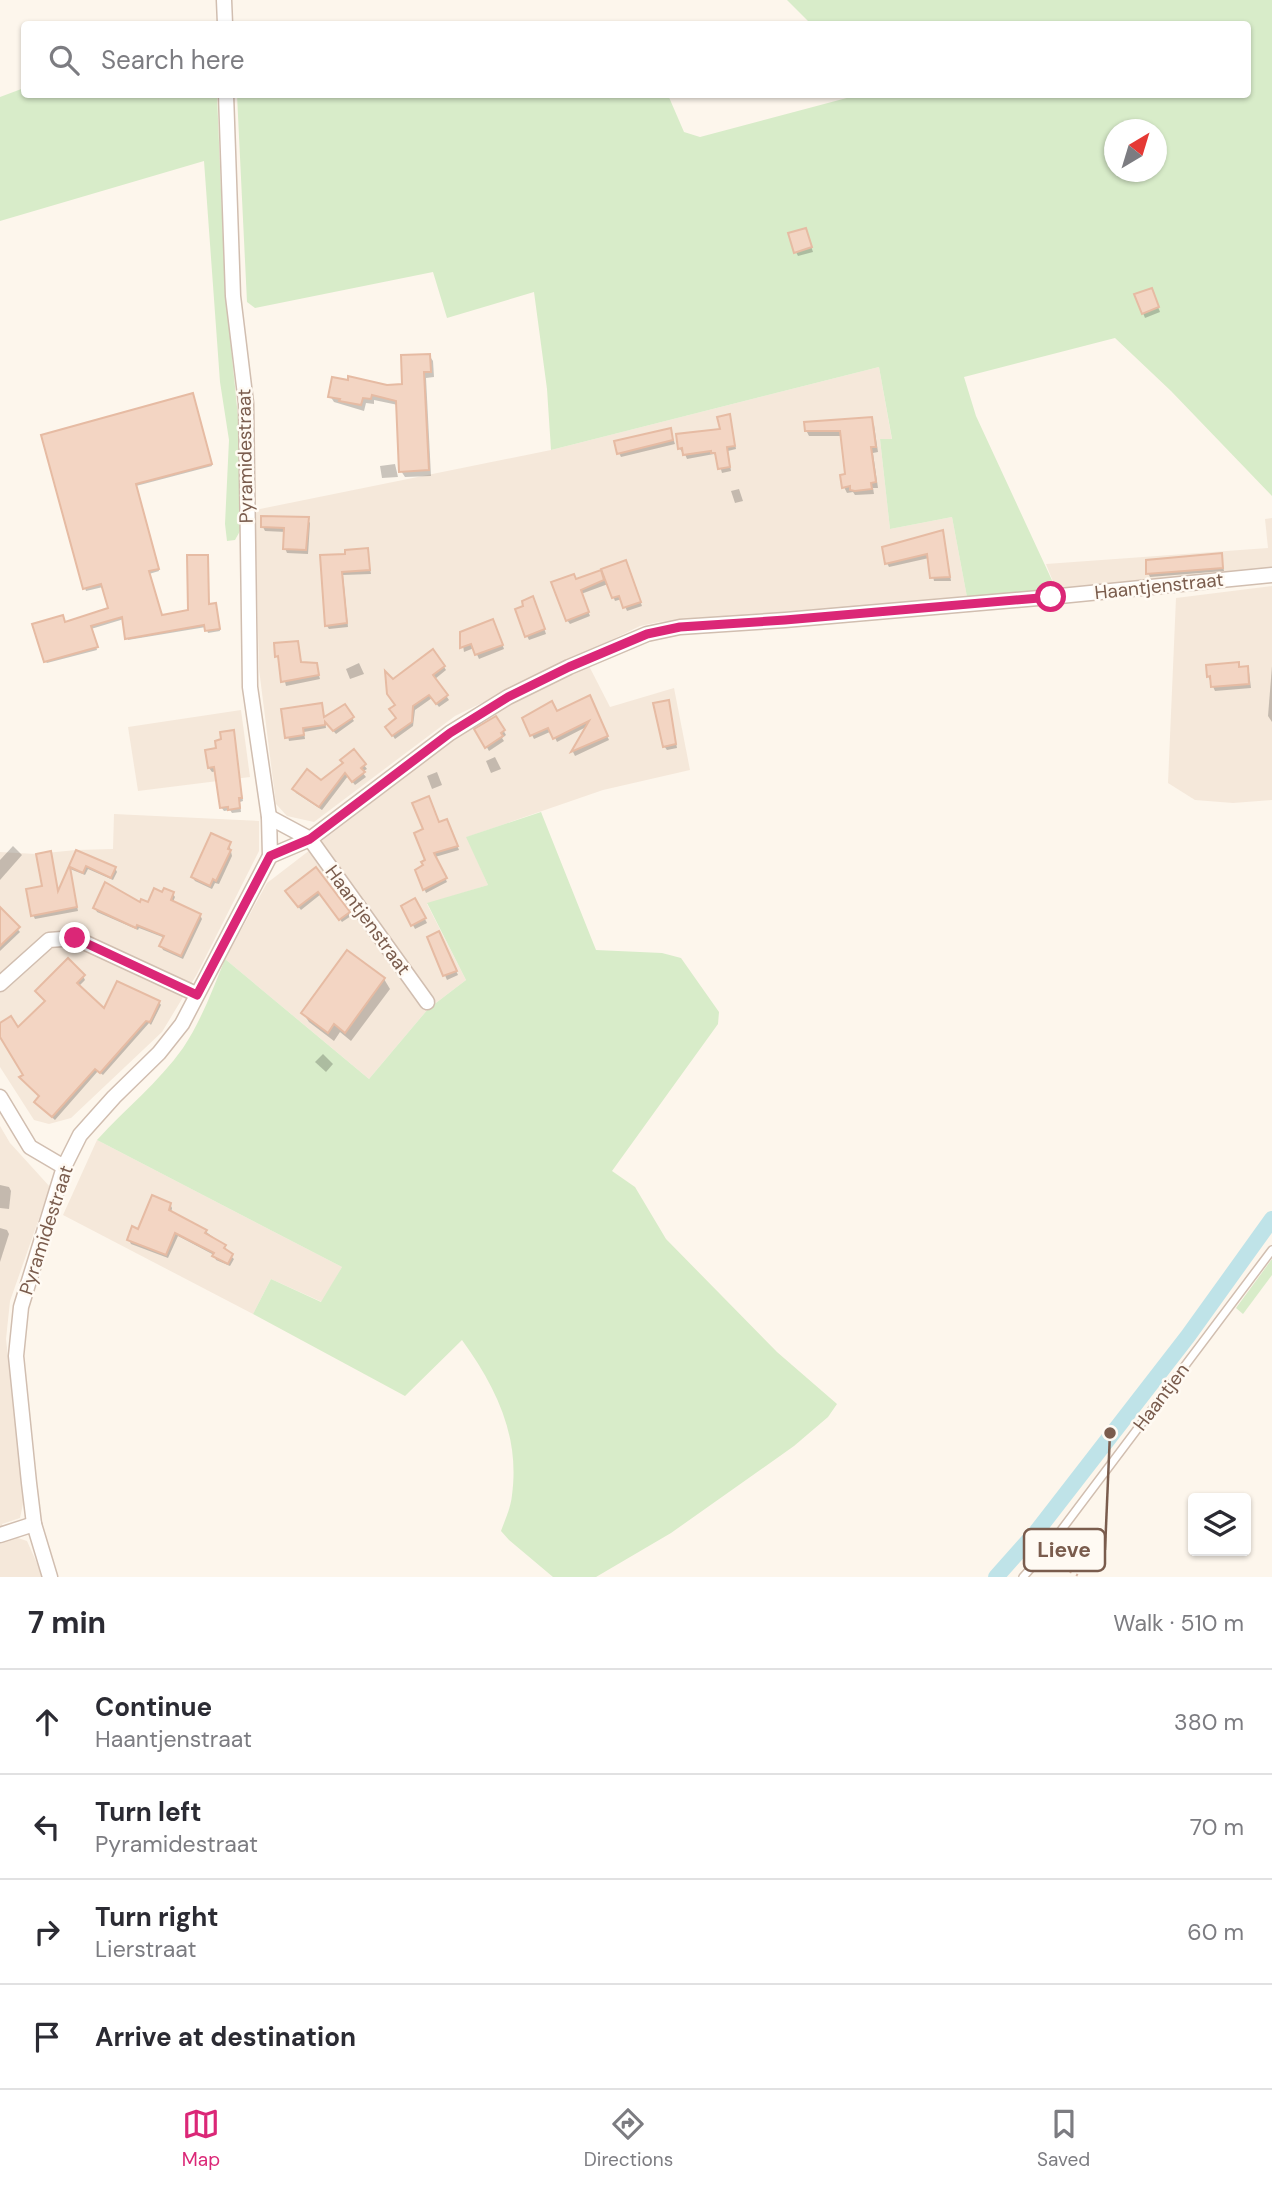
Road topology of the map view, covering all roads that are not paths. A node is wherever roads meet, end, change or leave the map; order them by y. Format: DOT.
graph roads {
  1 [pos="224,0"];
  2 [pos="225,21"];
  3 [pos="226,98"];
  4 [pos="1272,575"];
  5 [pos="269,817"];
  6 [pos="310,839"];
  7 [pos="270,856"];
  8 [pos="0,984"];
  9 [pos="197,995"];
  10 [pos="427,1002"];
  11 [pos="0,1097"];
  12 [pos="64,1167"];
  13 [pos="1272,1250"];
  14 [pos="34,1524"];
  15 [pos="0,1535"];
  16 [pos="50,1577"];
  17 [pos="1023,1577"];
  1 -- 2 [label="street"];
  3 -- 5 [label="street, Pyramidestraat"];
  4 -- 6 [label="street, Haantjenstraat"];
  5 -- 6 [label="street"];
  5 -- 7 [label="street, Pyramidestraat"];
  6 -- 7 [label="street, Haantjenstraat"];
  6 -- 10 [label="street, Haantjenstraat"];
  7 -- 9 [label="street, Pyramidestraat"];
  8 -- 9 [label="street"];
  9 -- 12 [label="street, Pyramidestraat"];
  11 -- 12 [label="street"];
  12 -- 14 [label="street, Pyramidestraat"];
  13 -- 17 [label="lane, Haantjen"];
  14 -- 15 [label="street"];
  14 -- 16 [label="street, Pyramidestraat"];
}
